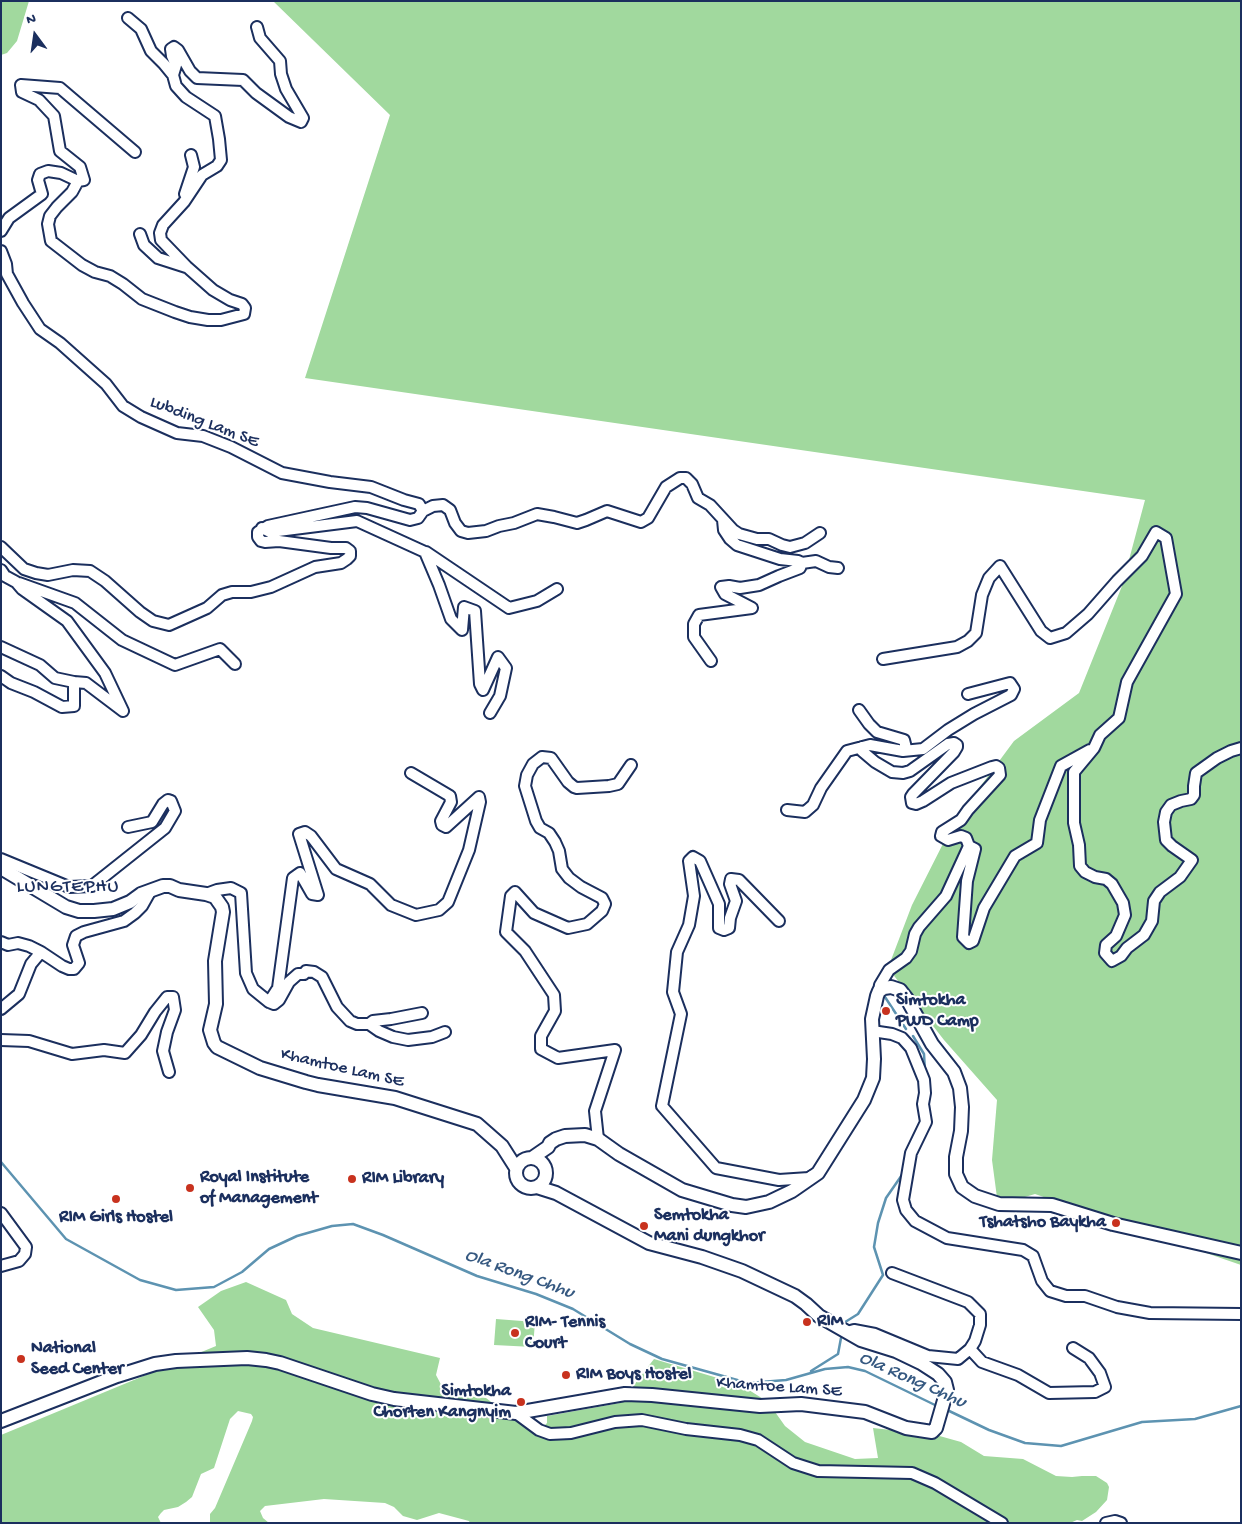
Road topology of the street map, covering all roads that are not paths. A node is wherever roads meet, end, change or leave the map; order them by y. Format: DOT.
graph roads {
  1 [pos="128,18"];
  2 [pos="257,27"];
  3 [pos="173,75"];
  4 [pos="135,152"];
  5 [pos="191,155"];
  6 [pos="78,181"];
  7 [pos="184,202"];
  8 [pos="1,231"];
  9 [pos="140,234"];
  10 [pos="1,251"];
  11 [pos="1,265"];
  12 [pos="187,267"];
  13 [pos="4,273"];
  14 [pos="423,511"];
  15 [pos="723,519"];
  16 [pos="262,528"];
  17 [pos="820,533"];
  18 [pos="1,547"];
  19 [pos="425,552"];
  20 [pos="802,564"];
  21 [pos="838,568"];
  22 [pos="1,570"];
  23 [pos="16,582"];
  24 [pos="557,589"];
  25 [pos="1,647"];
  26 [pos="883,659"];
  27 [pos="711,660"];
  28 [pos="235,664"];
  29 [pos="1,676"];
  30 [pos="74,682"];
  31 [pos="968,694"];
  32 [pos="859,710"];
  33 [pos="490,713"];
  34 [pos="862,747"];
  35 [pos="1094,748"];
  36 [pos="1241,748"];
  37 [pos="903,750"];
  38 [pos="632,765"];
  39 [pos="411,773"];
  40 [pos="787,810"];
  41 [pos="128,827"];
  42 [pos="969,846"];
  43 [pos="1,859"];
  44 [pos="1,868"];
  45 [pos="151,890"];
  46 [pos="206,894"];
  47 [pos="779,922"];
  48 [pos="1,942"];
  49 [pos="41,952"];
  50 [pos="879,991"];
  51 [pos="269,1002"];
  52 [pos="1,1008"];
  53 [pos="422,1013"];
  54 [pos="369,1024"];
  55 [pos="872,1031"];
  56 [pos="445,1032"];
  57 [pos="1,1040"];
  58 [pos="169,1072"];
  59 [pos="598,1139"];
  60 [pos="548,1148"];
  61 [pos="524,1162"];
  62 [pos="544,1165"];
  63 [pos="818,1173"];
  64 [pos="541,1183"];
  65 [pos="1,1212"];
  66 [pos="1241,1253"];
  67 [pos="1,1266"];
  68 [pos="892,1273"];
  69 [pos="1241,1314"];
  70 [pos="847,1332"];
  71 [pos="1073,1348"];
  72 [pos="970,1349"];
  73 [pos="516,1413"];
  74 [pos="1,1421"];
  75 [pos="1002,1523"];
  76 [pos="1106,1523"];
  77 [pos="1120,1523"];
  1 -- 3 [label="street"];
  2 -- 3 [label="street"];
  3 -- 7 [label="street"];
  4 -- 6 [label="street"];
  5 -- 7 [label="street"];
  6 -- 8 [label="street"];
  6 -- 12 [label="street"];
  7 -- 12 [label="street"];
  9 -- 12 [label="street"];
  10 -- 13 [label="street, Lubding Lam SE"];
  11 -- 13 [label="street"];
  13 -- 14 [label="street, Lubding Lam SE"];
  14 -- 15 [label="street"];
  14 -- 16 [label="street"];
  15 -- 17 [label="street"];
  15 -- 20 [label="street"];
  16 -- 18 [label="street"];
  16 -- 19 [label="street"];
  19 -- 24 [label="street"];
  19 -- 33 [label="street"];
  20 -- 21 [label="street"];
  20 -- 27 [label="street"];
  22 -- 23 [label="street"];
  23 -- 28 [label="street"];
  23 -- 30 [label="street"];
  25 -- 30 [label="street"];
  26 -- 35 [label="street"];
  29 -- 30 [label="street"];
  31 -- 37 [label="street"];
  32 -- 37 [label="street"];
  34 -- 37 [label="street"];
  34 -- 40 [label="street"];
  34 -- 42 [label="street"];
  35 -- 36 [label="street"];
  35 -- 42 [label="street"];
  38 -- 59 [label="street"];
  39 -- 51 [label="street"];
  41 -- 43 [label="street"];
  42 -- 50 [label="street"];
  44 -- 45 [label="main road"];
  45 -- 46 [label="main road"];
  45 -- 49 [label="street"];
  46 -- 51 [label="street"];
  46 -- 61 [label="main road, Khamtoe Lam SE"];
  47 -- 63 [label="street"];
  48 -- 49 [label="street"];
  49 -- 52 [label="street"];
  50 -- 55 [label="main road"];
  50 -- 66 [label="main road"];
  51 -- 54 [label="street"];
  53 -- 54 [label="street"];
  54 -- 56 [label="street"];
  55 -- 63 [label="main road"];
  55 -- 69 [label="street"];
  57 -- 58 [label="street"];
  59 -- 60 [label="main road"];
  59 -- 63 [label="main road"];
  60 -- 61 [label="main road"];
  60 -- 62 [label="main road"];
  61 -- 62 [label="main road"];
  61 -- 64 [label="main road"];
  62 -- 64 [label="main road"];
  64 -- 70 [label="main road, Khamtoe Lam SE"];
  65 -- 67 [label="street"];
  68 -- 72 [label="street"];
  70 -- 72 [label="street"];
  70 -- 73 [label="main road, Khamtoe Lam SE"];
  71 -- 72 [label="street"];
  73 -- 74 [label="main road, Khamtoe Lam SE"];
  73 -- 75 [label="street"];
  76 -- 77 [label="street"];
}
